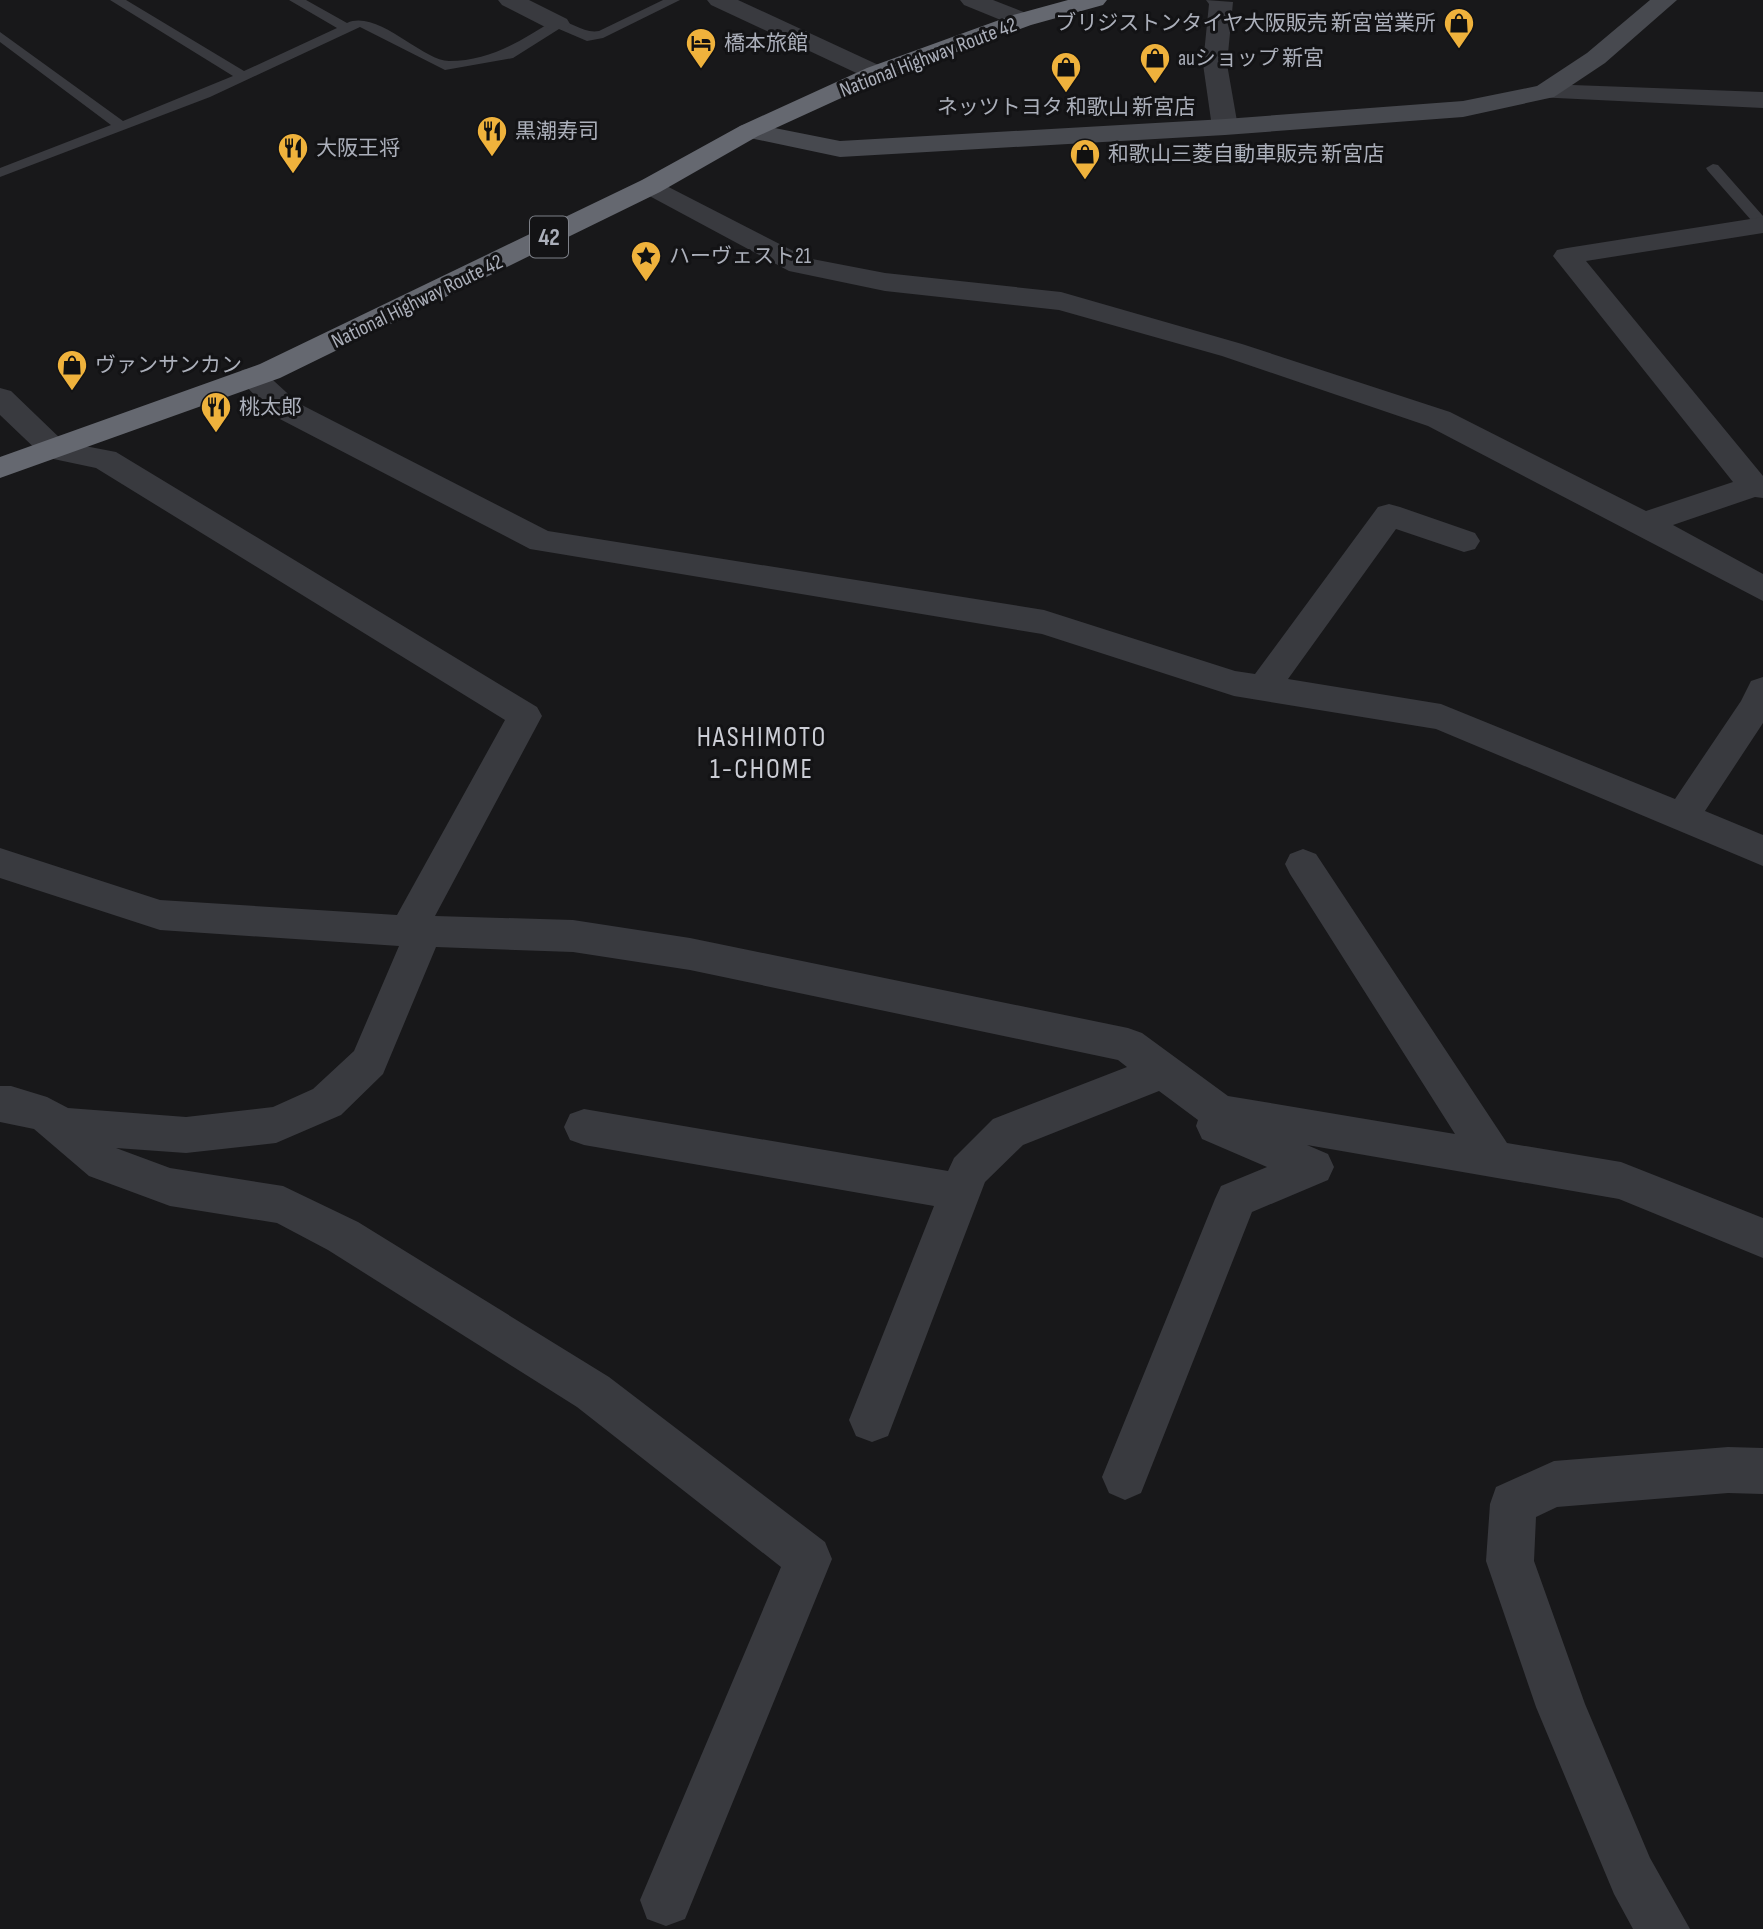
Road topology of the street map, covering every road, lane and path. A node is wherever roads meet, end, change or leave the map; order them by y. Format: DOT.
graph roads {
  1 [pos="117,0"];
  2 [pos="296,0"];
  3 [pos="510,0"];
  4 [pos="673,0"];
  5 [pos="972,0"];
  6 [pos="1095,0"];
  7 [pos="1218,0"];
  8 [pos="1665,0"];
  9 [pos="732,2"];
  10 [pos="1022,20"];
  11 [pos="558,24"];
  12 [pos="347,29"];
  13 [pos="0,36"];
  14 [pos="876,74"];
  15 [pos="243,76"];
  16 [pos="1545,92"];
  17 [pos="1763,100"];
  18 [pos="121,126"];
  19 [pos="1225,127"];
  20 [pos="748,131"];
  21 [pos="1713,168"];
  22 [pos="0,173"];
  23 [pos="651,187"];
  24 [pos="1763,225"];
  25 [pos="252,377"];
  26 [pos="0,398"];
  27 [pos="55,450"];
  28 [pos="0,468"];
  29 [pos="1758,486"];
  30 [pos="1644,523"];
  31 [pos="1464,541"];
  32 [pos="1763,589"];
  33 [pos="1263,688"];
  34 [pos="1761,702"];
  35 [pos="1682,817"];
  36 [pos="1763,851"];
  37 [pos="0,863"];
  38 [pos="1303,864"];
  39 [pos="416,931"];
  40 [pos="1163,1071"];
  41 [pos="0,1104"];
  42 [pos="1219,1112"];
  43 [pos="59,1125"];
  44 [pos="584,1126"];
  45 [pos="1494,1159"];
  46 [pos="961,1192"];
  47 [pos="1763,1238"];
  48 [pos="872,1420"];
  49 [pos="1763,1471"];
  50 [pos="1125,1477"];
  51 [pos="666,1900"];
  52 [pos="1663,1929"];
  1 -- 15 [label="lane"];
  2 -- 12 [label="lane"];
  3 -- 11 [label="street"];
  4 -- 11 [label="lane"];
  5 -- 10 [label="street"];
  6 -- 10 [label="highway, National Highway Route 42 / 42"];
  7 -- 19 [label="street"];
  8 -- 16 [label="street"];
  9 -- 14 [label="street"];
  10 -- 14 [label="highway, National Highway Route 42 / 42"];
  11 -- 12 [label="lane"];
  12 -- 15 [label="lane"];
  13 -- 18 [label="lane"];
  14 -- 20 [label="highway, National Highway Route 42 / 42"];
  15 -- 18 [label="lane"];
  16 -- 17 [label="street"];
  16 -- 19 [label="street"];
  18 -- 22 [label="lane"];
  19 -- 20 [label="street"];
  20 -- 23 [label="highway, National Highway Route 42 / 42"];
  21 -- 24 [label="lane"];
  23 -- 25 [label="highway, National Highway Route 42 / 42"];
  23 -- 30 [label="street"];
  24 -- 29 [label="street"];
  25 -- 27 [label="highway, National Highway Route 42 / 42"];
  25 -- 33 [label="street"];
  26 -- 27 [label="street"];
  27 -- 28 [label="highway, National Highway Route 42 / 42"];
  27 -- 39 [label="street"];
  29 -- 30 [label="street"];
  30 -- 32 [label="street"];
  31 -- 33 [label="street"];
  33 -- 35 [label="street"];
  34 -- 35 [label="street"];
  35 -- 36 [label="street"];
  37 -- 39 [label="street"];
  38 -- 45 [label="street"];
  39 -- 40 [label="street"];
  39 -- 43 [label="street"];
  40 -- 42 [label="street"];
  40 -- 46 [label="street"];
  41 -- 43 [label="street"];
  42 -- 45 [label="street"];
  42 -- 50 [label="street"];
  43 -- 51 [label="street"];
  44 -- 46 [label="street"];
  45 -- 47 [label="street"];
  46 -- 48 [label="street"];
  49 -- 52 [label="street"];
}
